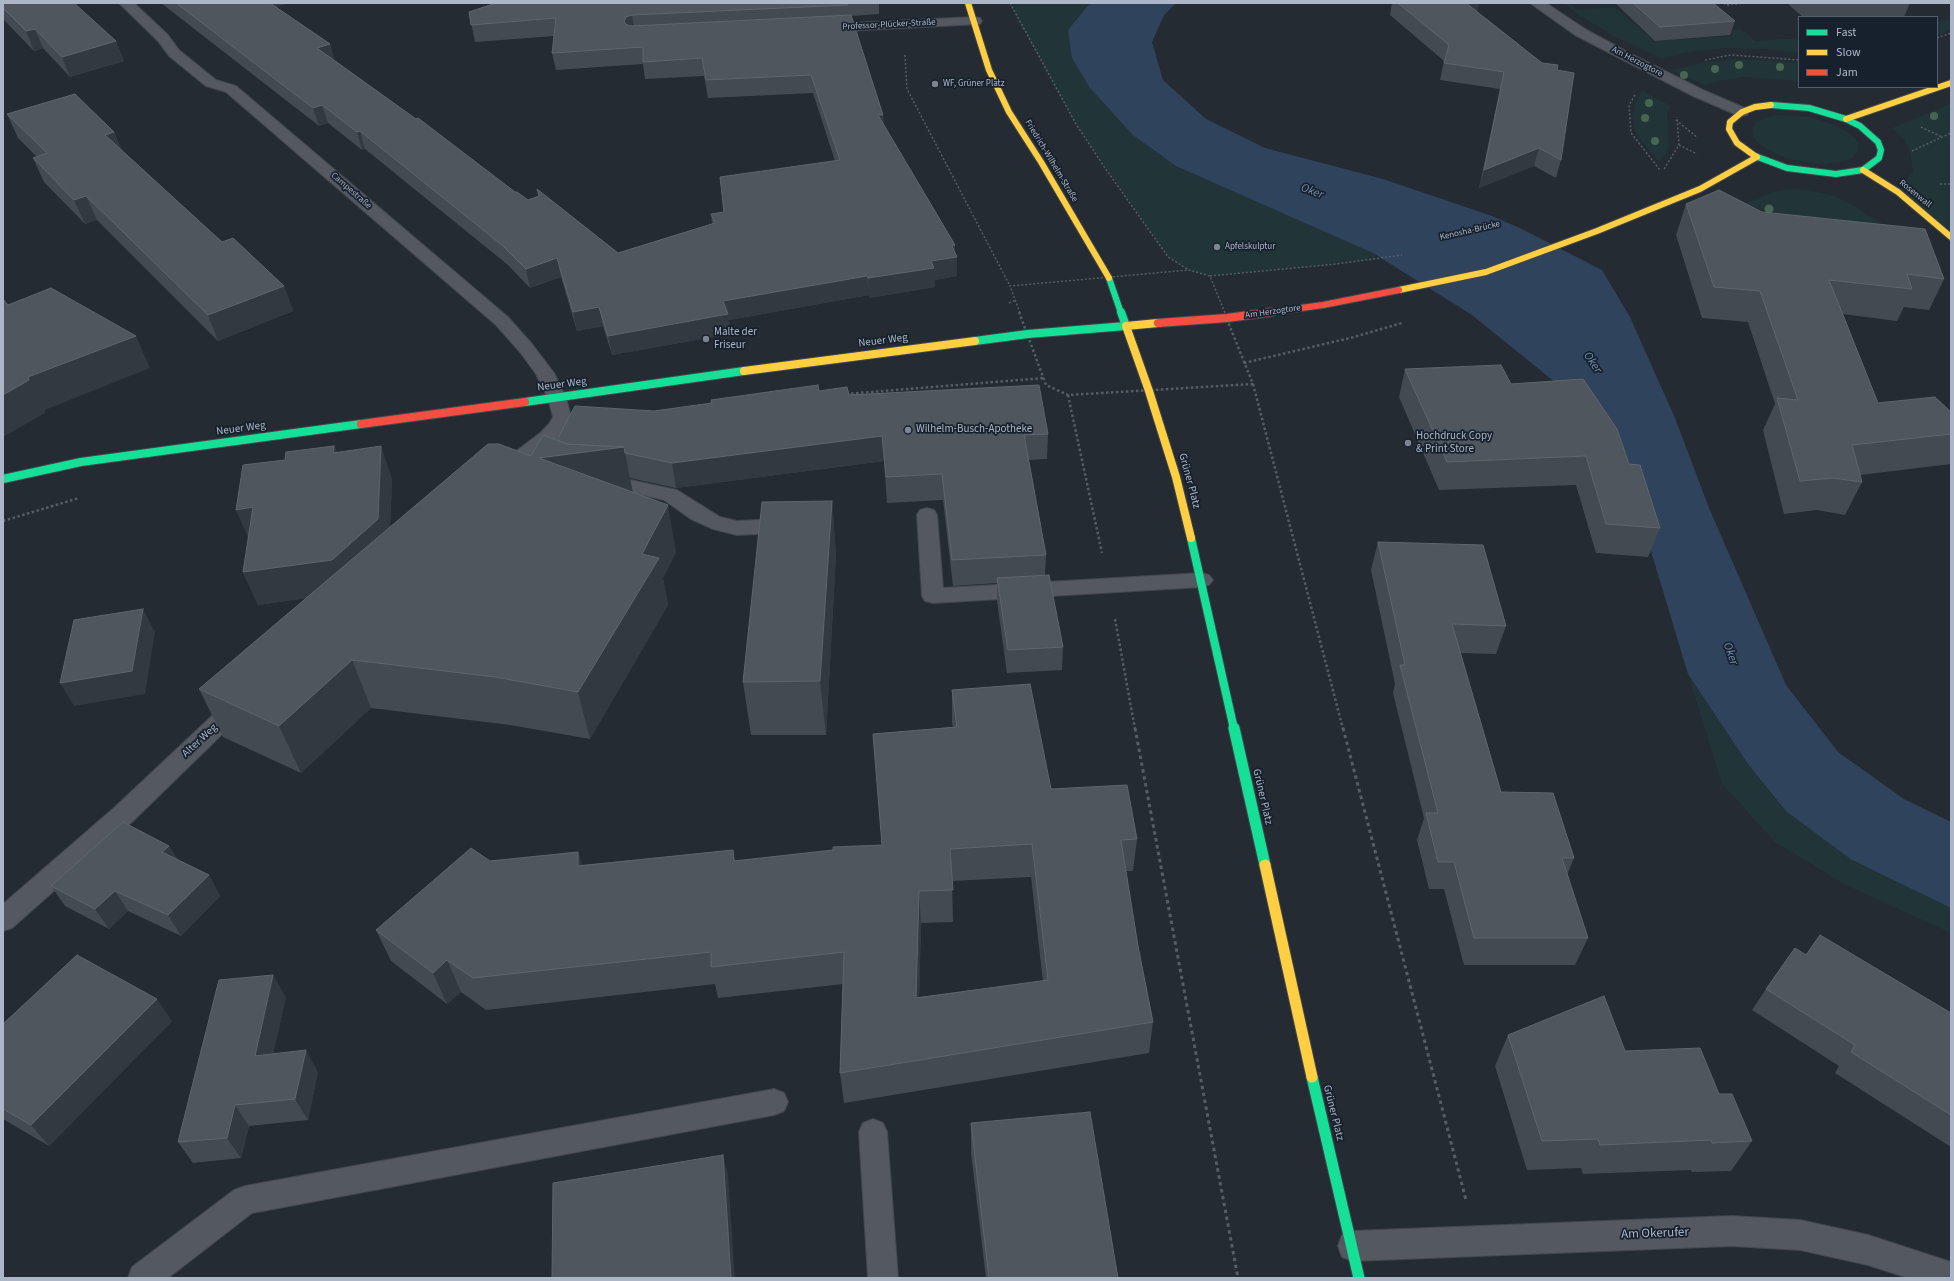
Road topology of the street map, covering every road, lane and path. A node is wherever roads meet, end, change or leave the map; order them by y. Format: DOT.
graph roads {
  1 [pos="126,3"];
  2 [pos="968,3"];
  3 [pos="1010,3"];
  4 [pos="1537,3"];
  5 [pos="1724,3"];
  6 [pos="1748,3"];
  7 [pos="975,21"];
  8 [pos="910,23"];
  9 [pos="815,29"];
  10 [pos="1951,33"];
  11 [pos="1938,38"];
  12 [pos="1702,60"];
  13 [pos="1798,60"];
  14 [pos="1951,83"];
  15 [pos="1938,87"];
  16 [pos="1936,88"];
  17 [pos="1636,93"];
  18 [pos="1742,112"];
  19 [pos="1846,119"];
  20 [pos="1951,133"];
  21 [pos="1910,152"];
  22 [pos="1757,157"];
  23 [pos="1863,170"];
  24 [pos="1662,172"];
  25 [pos="1951,237"];
  26 [pos="1407,254"];
  27 [pos="1189,270"];
  28 [pos="1210,276"];
  29 [pos="1010,286"];
  30 [pos="1405,323"];
  31 [pos="1126,326"];
  32 [pos="1244,363"];
  33 [pos="1253,384"];
  34 [pos="1068,395"];
  35 [pos="557,398"];
  36 [pos="516,460"];
  37 [pos="537,468"];
  38 [pos="3,479"];
  39 [pos="486,483"];
  40 [pos="586,483"];
  41 [pos="927,515"];
  42 [pos="777,526"];
  43 [pos="1202,580"];
  44 [pos="1108,585"];
  45 [pos="253,692"];
  46 [pos="3,920"];
  47 [pos="774,1102"];
  48 [pos="873,1132"];
  49 [pos="1477,1240"];
  50 [pos="1353,1246"];
  51 [pos="1951,1277"];
  52 [pos="143,1278"];
  53 [pos="883,1278"];
  54 [pos="1238,1278"];
  55 [pos="1359,1278"];
  1 -- 35 [label="street, Campestraße"];
  2 -- 7 [label="main road, Friedrich-Wilhelm-Straße"];
  3 -- 27 [label="path"];
  4 -- 18 [label="street, Am Herzogtore"];
  5 -- 6 [label="path"];
  7 -- 8 [label="street, Professor-Plücker-Straße"];
  7 -- 31 [label="main road, Friedrich-Wilhelm-Straße"];
  8 -- 9 [label="street, Professor-Plücker-Straße"];
  8 -- 29 [label="path"];
  10 -- 11 [label="path"];
  12 -- 13 [label="path"];
  14 -- 15 [label="main road"];
  16 -- 19 [label="main road"];
  17 -- 24 [label="path"];
  18 -- 19 [label="main road"];
  18 -- 22 [label="main road"];
  19 -- 23 [label="main road"];
  20 -- 21 [label="path"];
  22 -- 23 [label="main road"];
  22 -- 31 [label="main road, Am Herzogtore"];
  23 -- 25 [label="main road, Rosenwall"];
  26 -- 28 [label="path"];
  30 -- 32 [label="path"];
  31 -- 35 [label="main road, Neuer Weg"];
  31 -- 43 [label="main road, Grüner Platz"];
  33 -- 49 [label="path"];
  34 -- 44 [label="path"];
  35 -- 36 [label="street"];
  35 -- 38 [label="main road, Neuer Weg"];
  36 -- 37 [label="street"];
  36 -- 39 [label="street"];
  40 -- 42 [label="street"];
  41 -- 44 [label="street"];
  43 -- 44 [label="street"];
  43 -- 50 [label="main road, Grüner Platz"];
  44 -- 54 [label="path"];
  45 -- 46 [label="street, Alter Weg"];
  47 -- 52 [label="street"];
  48 -- 53 [label="street"];
  49 -- 50 [label="street, Am Okerufer"];
  49 -- 51 [label="street, Am Okerufer"];
  50 -- 55 [label="main road, Grüner Platz"];
}
